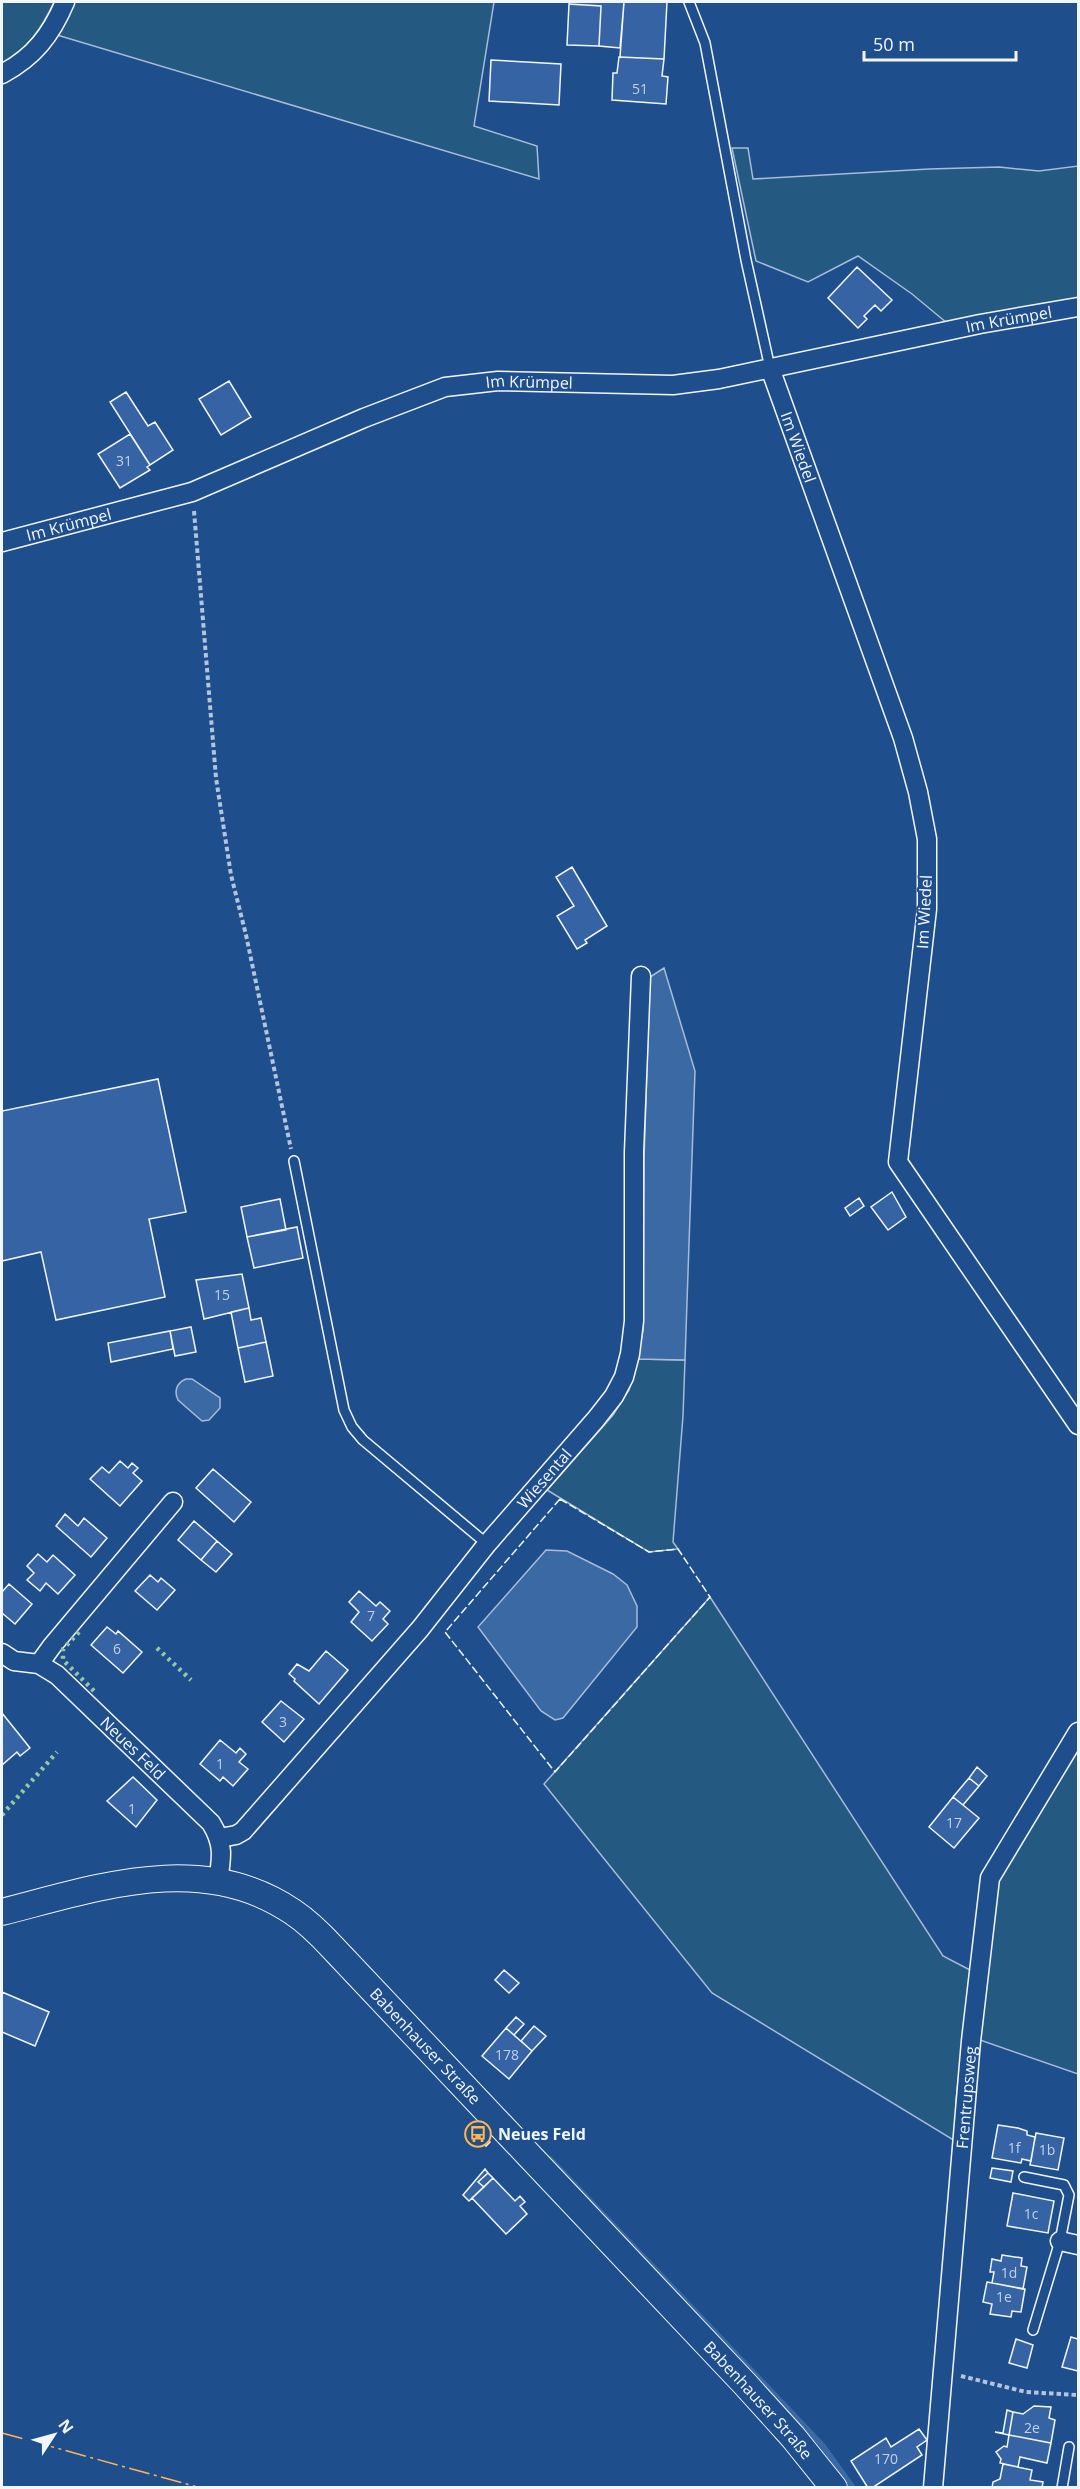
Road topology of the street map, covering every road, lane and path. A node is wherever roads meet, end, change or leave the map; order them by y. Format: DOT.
graph roads {
  1 [pos="65,2"];
  2 [pos="689,2"];
  3 [pos="2,74"];
  4 [pos="1078,307"];
  5 [pos="770,368"];
  6 [pos="192,492"];
  7 [pos="2,542"];
  8 [pos="641,976"];
  9 [pos="294,1161"];
  10 [pos="1078,1425"];
  11 [pos="173,1502"];
  12 [pos="487,1544"];
  13 [pos="2,1653"];
  14 [pos="39,1664"];
  15 [pos="1078,1732"];
  16 [pos="220,1838"];
  17 [pos="218,1881"];
  18 [pos="2,1912"];
  19 [pos="1024,2177"];
  20 [pos="1059,2241"];
  21 [pos="1078,2245"];
  22 [pos="1033,2330"];
  23 [pos="943,2371"];
  24 [pos="1078,2395"];
  25 [pos="1069,2447"];
  26 [pos="834,2487"];
  27 [pos="933,2487"];
  28 [pos="1062,2487"];
  1 -- 3 [label="street"];
  2 -- 5 [label="lane"];
  4 -- 5 [label="street, Im Krümpel"];
  5 -- 6 [label="street, Im Krümpel"];
  5 -- 10 [label="street, Im Wiedel"];
  6 -- 7 [label="street, Im Krümpel"];
  6 -- 9 [label="path"];
  8 -- 12 [label="street, Wiesental"];
  9 -- 12 [label="lane"];
  11 -- 14 [label="street"];
  12 -- 16 [label="street, Wiesental"];
  13 -- 14 [label="street, Neues Feld"];
  14 -- 16 [label="street, Neues Feld"];
  15 -- 23 [label="street, Frentrupsweg"];
  16 -- 17 [label="street"];
  17 -- 18 [label="main road, Babenhauser Straße"];
  17 -- 26 [label="main road, Babenhauser Straße"];
  19 -- 20 [label="lane"];
  20 -- 21 [label="street"];
  20 -- 22 [label="lane"];
  23 -- 24 [label="path"];
  23 -- 27 [label="street, Frentrupsweg"];
  25 -- 28 [label="lane"];
}
